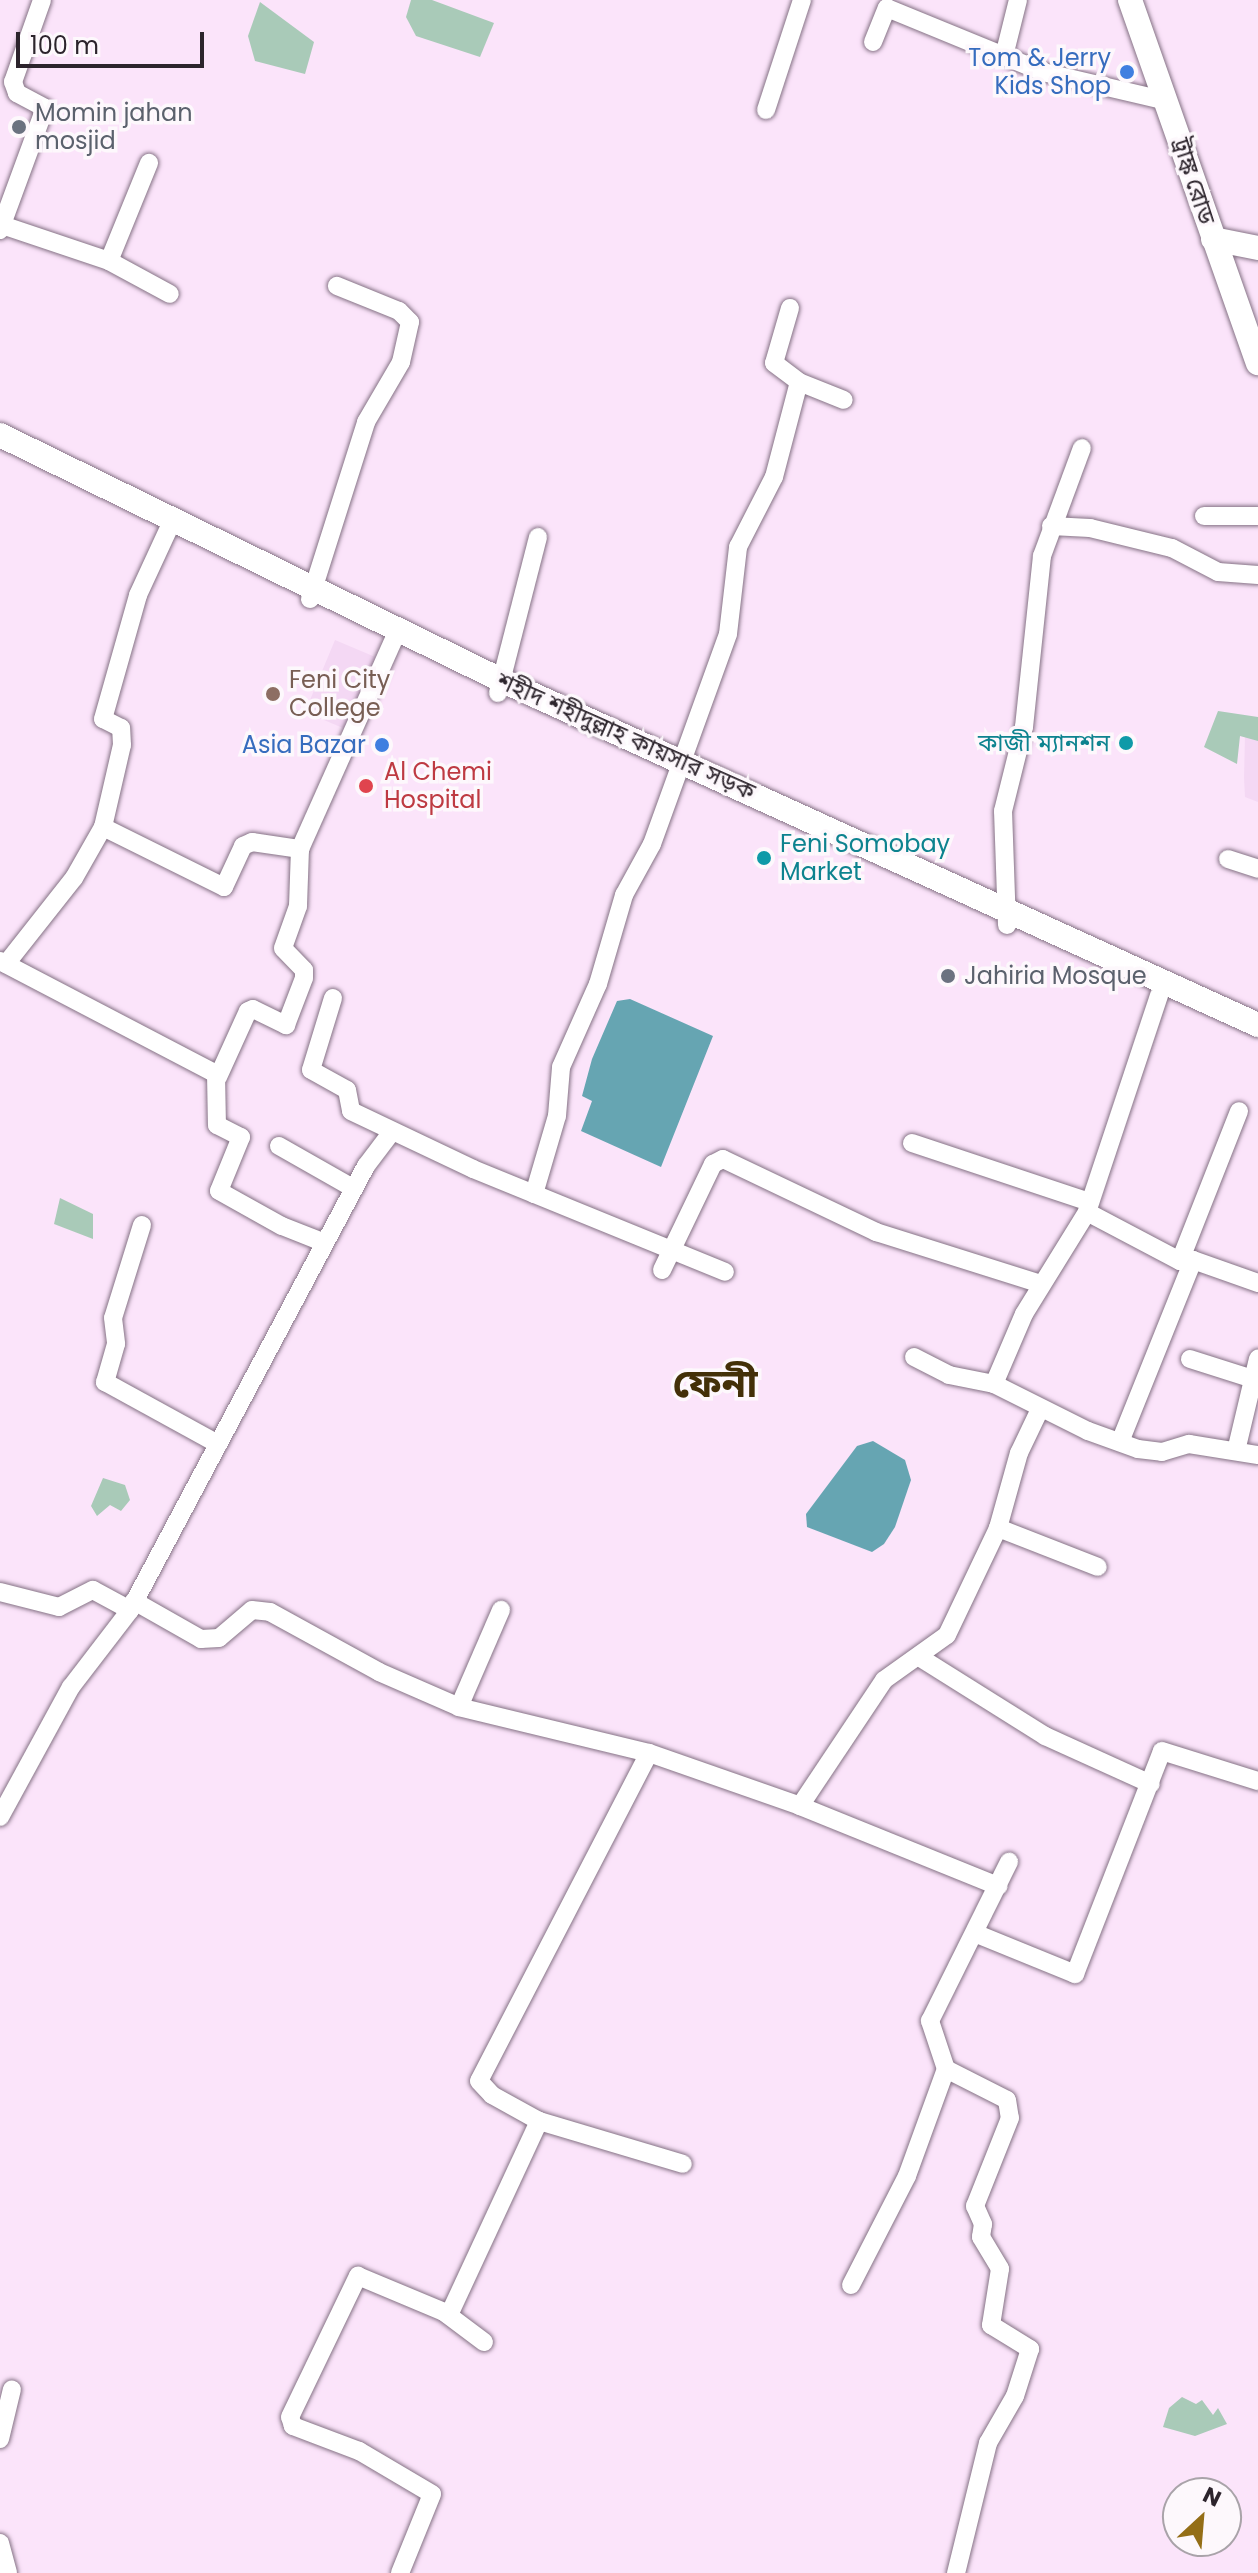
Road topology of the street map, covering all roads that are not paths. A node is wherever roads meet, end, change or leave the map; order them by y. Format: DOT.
graph roads {
  1 [pos="42,0"];
  2 [pos="802,0"];
  3 [pos="1018,0"];
  4 [pos="1130,0"];
  5 [pos="1144,0"];
  6 [pos="873,42"];
  7 [pos="1004,56"];
  8 [pos="1167,101"];
  9 [pos="766,110"];
  10 [pos="149,163"];
  11 [pos="1,228"];
  12 [pos="1222,241"];
  13 [pos="1258,248"];
  14 [pos="109,261"];
  15 [pos="337,286"];
  16 [pos="170,294"];
  17 [pos="790,308"];
  18 [pos="1258,318"];
  19 [pos="1258,363"];
  20 [pos="799,382"];
  21 [pos="844,400"];
  22 [pos="0,435"];
  23 [pos="0,447"];
  24 [pos="1082,448"];
  25 [pos="1204,516"];
  26 [pos="1258,516"];
  27 [pos="1051,526"];
  28 [pos="168,530"];
  29 [pos="538,537"];
  30 [pos="1258,575"];
  31 [pos="313,592"];
  32 [pos="393,641"];
  33 [pos="500,686"];
  34 [pos="679,768"];
  35 [pos="103,827"];
  36 [pos="300,849"];
  37 [pos="1228,859"];
  38 [pos="1258,869"];
  39 [pos="1007,917"];
  40 [pos="3,962"];
  41 [pos="1159,995"];
  42 [pos="333,998"];
  43 [pos="1258,1025"];
  44 [pos="1258,1037"];
  45 [pos="218,1077"];
  46 [pos="1239,1111"];
  47 [pos="391,1133"];
  48 [pos="912,1143"];
  49 [pos="279,1146"];
  50 [pos="353,1188"];
  51 [pos="534,1194"];
  52 [pos="1088,1207"];
  53 [pos="142,1225"];
  54 [pos="325,1243"];
  55 [pos="672,1248"];
  56 [pos="1187,1261"];
  57 [pos="662,1270"];
  58 [pos="725,1272"];
  59 [pos="1258,1283"];
  60 [pos="1041,1284"];
  61 [pos="914,1357"];
  62 [pos="1190,1359"];
  63 [pos="1258,1359"];
  64 [pos="1253,1379"];
  65 [pos="994,1384"];
  66 [pos="1040,1409"];
  67 [pos="1120,1442"];
  68 [pos="218,1444"];
  69 [pos="1236,1451"];
  70 [pos="1258,1455"];
  71 [pos="998,1528"];
  72 [pos="1098,1567"];
  73 [pos="0,1592"];
  74 [pos="132,1606"];
  75 [pos="501,1610"];
  76 [pos="919,1657"];
  77 [pos="459,1707"];
  78 [pos="649,1753"];
  79 [pos="1258,1781"];
  80 [pos="1151,1784"];
  81 [pos="800,1806"];
  82 [pos="0,1817"];
  83 [pos="1009,1862"];
  84 [pos="998,1886"];
  85 [pos="977,1934"];
  86 [pos="946,2069"];
  87 [pos="539,2121"];
  88 [pos="683,2164"];
  89 [pos="851,2285"];
  90 [pos="449,2315"];
  91 [pos="484,2342"];
  92 [pos="12,2389"];
  93 [pos="0,2439"];
  94 [pos="0,2543"];
  95 [pos="8,2573"];
  96 [pos="400,2573"];
  97 [pos="956,2573"];
  1 -- 11 [label="street"];
  2 -- 9 [label="street"];
  3 -- 7 [label="street"];
  4 -- 8 [label="main road, ট্রাঙ্ক রোড"];
  5 -- 12 [label="main road, ট্রাঙ্ক রোড"];
  6 -- 7 [label="street"];
  7 -- 8 [label="street"];
  8 -- 12 [label="main road, ট্রাঙ্ক রোড"];
  10 -- 14 [label="street"];
  11 -- 14 [label="street"];
  12 -- 13 [label="main road"];
  12 -- 18 [label="main road, ট্রাঙ্ক রোড"];
  12 -- 19 [label="main road, ট্রাঙ্ক রোড"];
  14 -- 16 [label="street"];
  15 -- 31 [label="street"];
  17 -- 20 [label="street"];
  20 -- 21 [label="street"];
  20 -- 34 [label="street"];
  22 -- 31 [label="main road, শহীদ শহীদুল্লাহ কায়সার সড়ক"];
  23 -- 28 [label="main road, শহীদ শহীদুল্লাহ কায়সার সড়ক"];
  24 -- 27 [label="street"];
  25 -- 26 [label="street"];
  27 -- 30 [label="street"];
  27 -- 39 [label="street"];
  28 -- 31 [label="main road, শহীদ শহীদুল্লাহ কায়সার সড়ক"];
  28 -- 35 [label="street"];
  29 -- 33 [label="street"];
  31 -- 32 [label="main road, শহীদ শহীদুল্লাহ কায়সার সড়ক"];
  31 -- 33 [label="main road, শহীদ শহীদুল্লাহ কায়সার সড়ক"];
  32 -- 33 [label="main road, শহীদ শহীদুল্লাহ কায়সার সড়ক"];
  32 -- 36 [label="street"];
  33 -- 34 [label="main road, শহীদ শহীদুল্লাহ কায়সার সড়ক"];
  34 -- 39 [label="main road, শহীদ শহীদুল্লাহ কায়সার সড়ক"];
  34 -- 51 [label="street"];
  35 -- 36 [label="street"];
  35 -- 40 [label="street"];
  36 -- 45 [label="street"];
  37 -- 38 [label="street"];
  39 -- 41 [label="main road, শহীদ শহীদুল্লাহ কায়সার সড়ক"];
  39 -- 43 [label="main road, শহীদ শহীদুল্লাহ কায়সার সড়ক"];
  40 -- 45 [label="street"];
  41 -- 44 [label="main road, শহীদ শহীদুল্লাহ কায়সার সড়ক"];
  41 -- 52 [label="street"];
  42 -- 47 [label="street"];
  45 -- 54 [label="street"];
  46 -- 56 [label="street"];
  47 -- 50 [label="street"];
  47 -- 51 [label="street"];
  48 -- 52 [label="street"];
  49 -- 50 [label="street"];
  50 -- 54 [label="street"];
  51 -- 55 [label="street"];
  52 -- 56 [label="street"];
  52 -- 60 [label="street"];
  53 -- 68 [label="street"];
  54 -- 68 [label="street"];
  55 -- 57 [label="street"];
  55 -- 58 [label="street"];
  55 -- 60 [label="street"];
  56 -- 59 [label="street"];
  56 -- 67 [label="street"];
  60 -- 65 [label="street"];
  61 -- 65 [label="street"];
  62 -- 64 [label="street"];
  63 -- 64 [label="street"];
  64 -- 69 [label="street"];
  65 -- 66 [label="street"];
  66 -- 67 [label="street"];
  66 -- 71 [label="street"];
  67 -- 69 [label="street"];
  68 -- 74 [label="street"];
  69 -- 70 [label="street"];
  71 -- 72 [label="street"];
  71 -- 76 [label="street"];
  73 -- 74 [label="street"];
  74 -- 77 [label="street"];
  74 -- 82 [label="street"];
  75 -- 77 [label="street"];
  76 -- 80 [label="street"];
  76 -- 81 [label="street"];
  77 -- 78 [label="street"];
  78 -- 81 [label="street"];
  78 -- 87 [label="street"];
  79 -- 80 [label="street"];
  80 -- 85 [label="street"];
  81 -- 84 [label="street"];
  83 -- 84 [label="street"];
  84 -- 85 [label="street"];
  85 -- 86 [label="street"];
  86 -- 89 [label="street"];
  86 -- 97 [label="street"];
  87 -- 88 [label="street"];
  87 -- 90 [label="street"];
  90 -- 91 [label="street"];
  90 -- 96 [label="street"];
  92 -- 93 [label="street"];
  94 -- 95 [label="street"];
}
